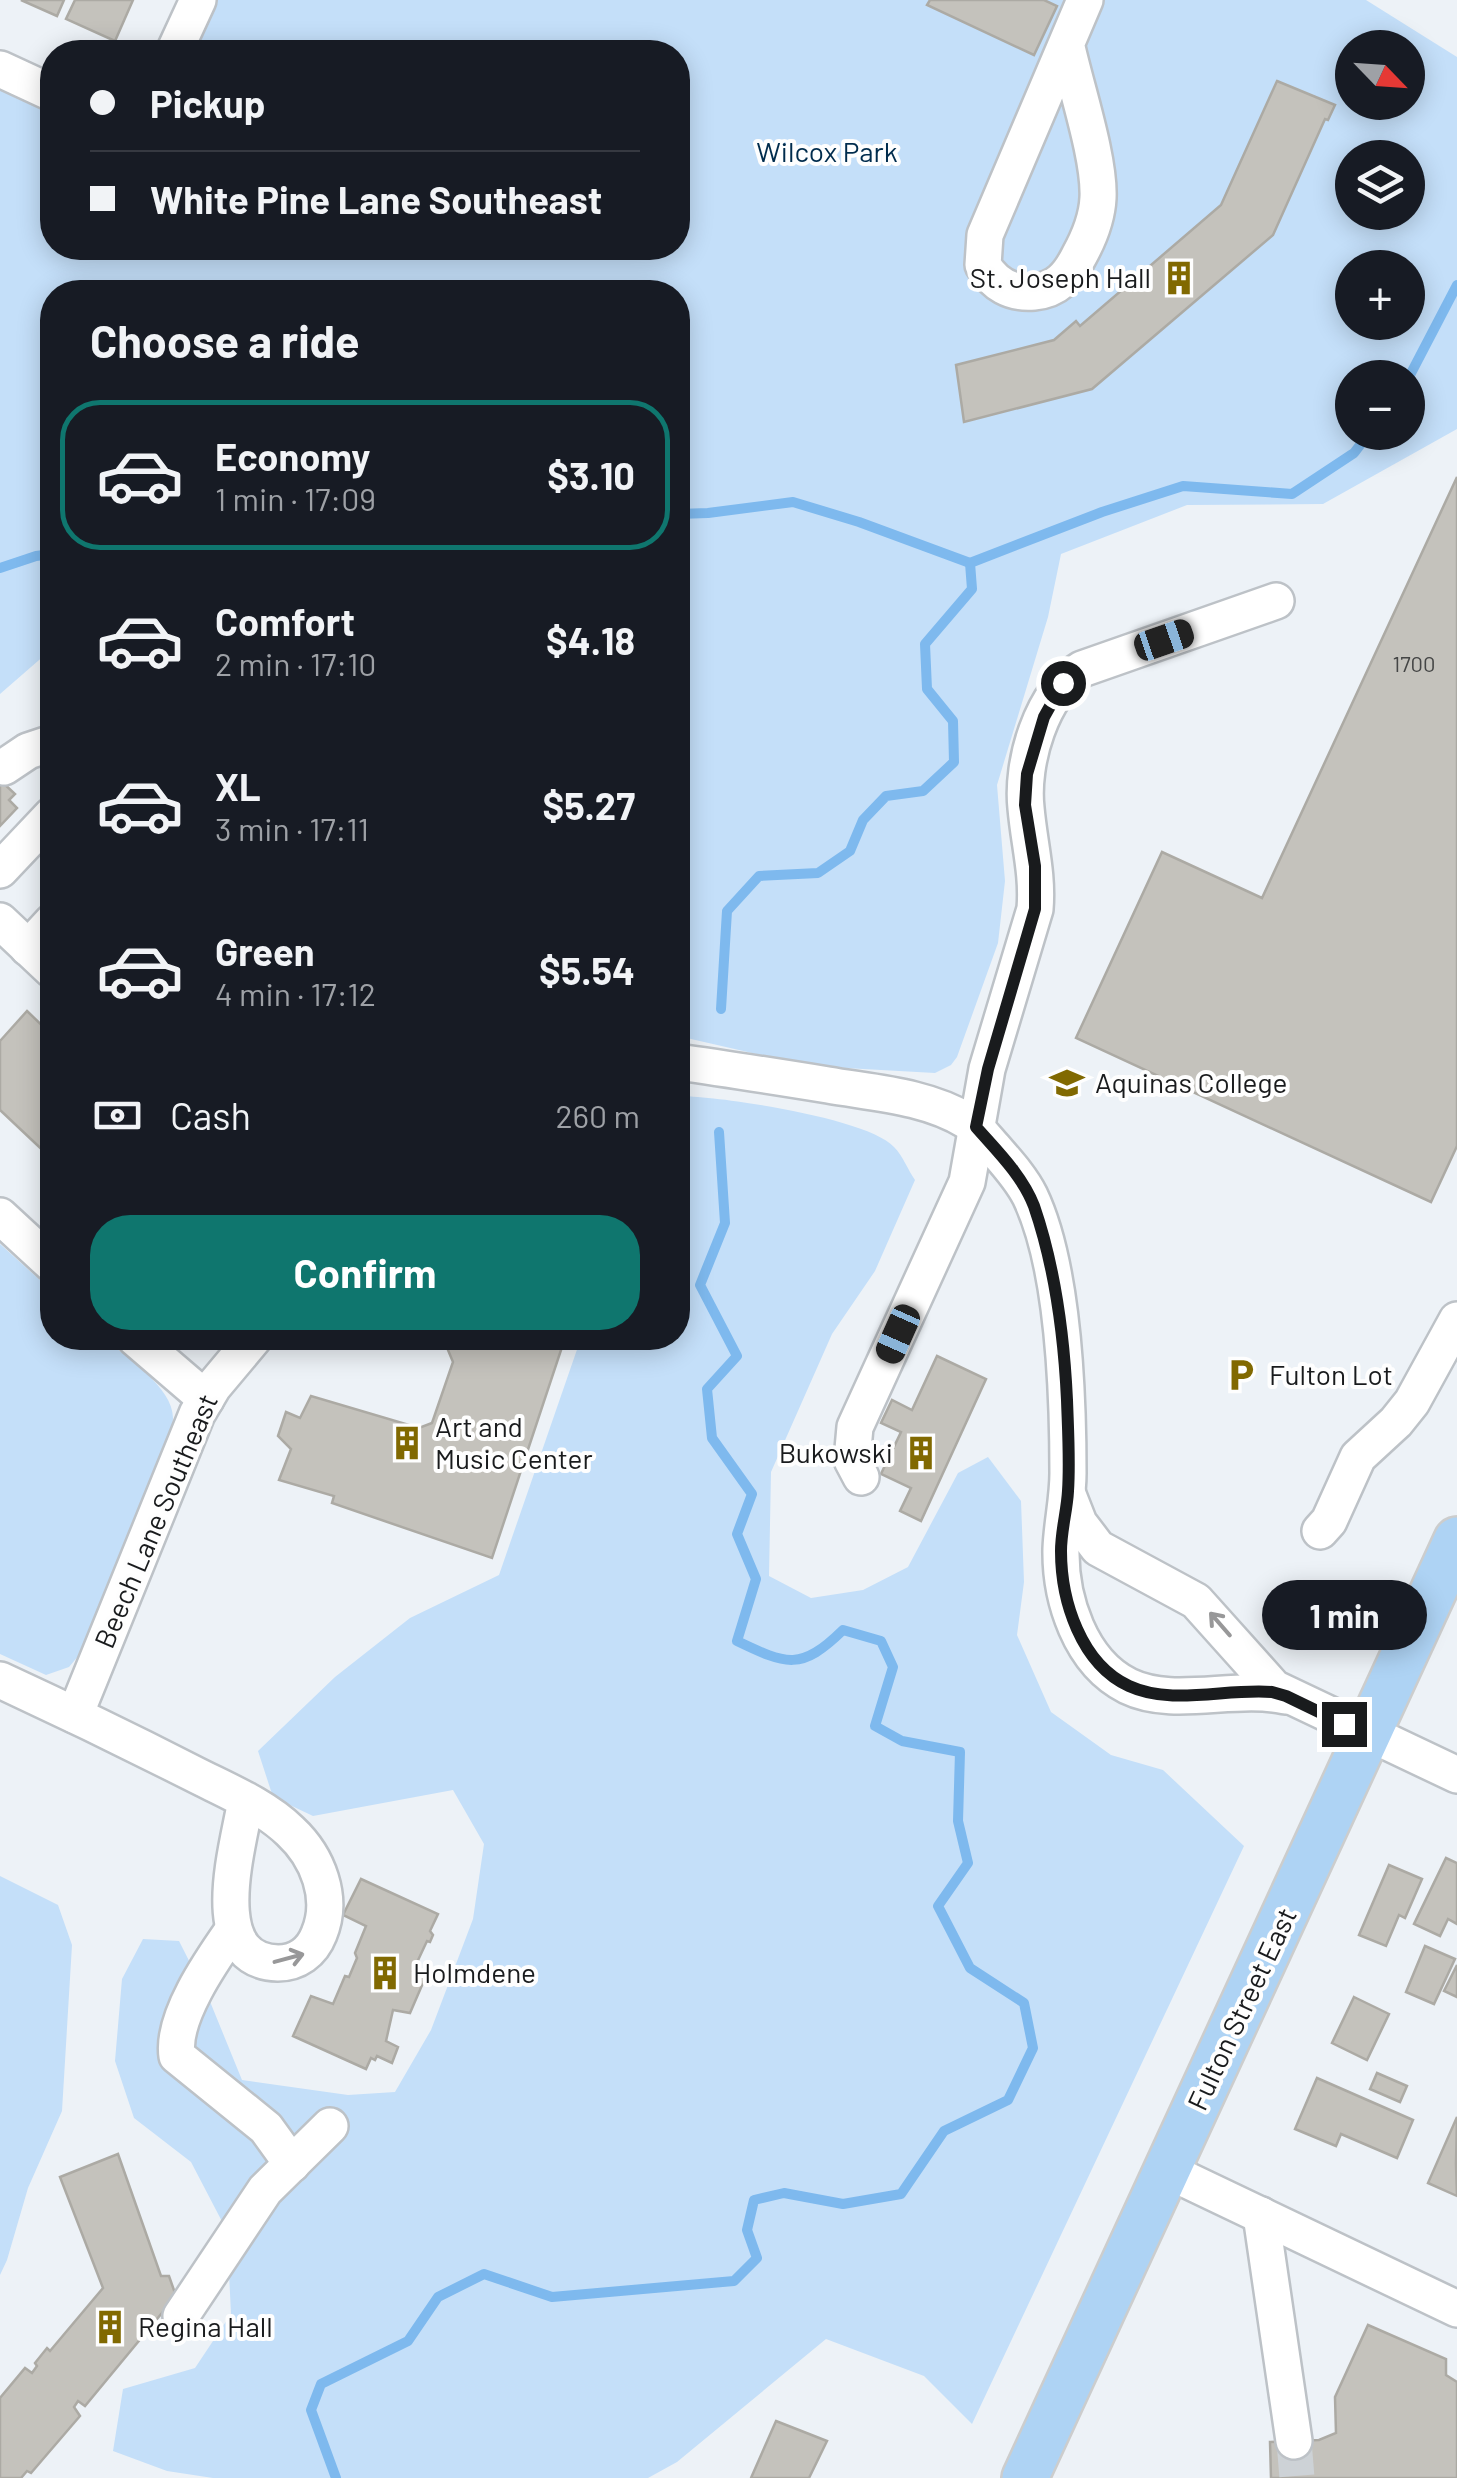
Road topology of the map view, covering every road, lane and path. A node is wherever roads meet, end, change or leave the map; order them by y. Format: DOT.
graph roads {
  1 [pos="198,0"];
  2 [pos="1084,0"];
  3 [pos="180,40"];
  4 [pos="1067,47"];
  5 [pos="0,69"];
  6 [pos="40,88"];
  7 [pos="1276,601"];
  8 [pos="40,746"];
  9 [pos="4,767"];
  10 [pos="40,828"];
  11 [pos="0,870"];
  12 [pos="0,921"];
  13 [pos="40,959"];
  14 [pos="690,1064"];
  15 [pos="976,1127"];
  16 [pos="0,1216"];
  17 [pos="40,1253"];
  18 [pos="1457,1320"];
  19 [pos="149,1350"];
  20 [pos="245,1350"];
  21 [pos="206,1399"];
  22 [pos="862,1477"];
  23 [pos="1068,1495"];
  24 [pos="1320,1531"];
  25 [pos="1457,1540"];
  26 [pos="0,1680"];
  27 [pos="1286,1696"];
  28 [pos="75,1715"];
  29 [pos="1368,1735"];
  30 [pos="1457,1775"];
  31 [pos="246,1800"];
  32 [pos="233,1930"];
  33 [pos="330,2126"];
  34 [pos="292,2164"];
  35 [pos="1168,2171"];
  36 [pos="1261,2215"];
  37 [pos="1457,2309"];
  38 [pos="181,2316"];
  39 [pos="1294,2441"];
  40 [pos="1025,2478"];
  1 -- 3 [label="street"];
  2 -- 4 [label="street"];
  4 -- 4 [label="street"];
  5 -- 6 [label="street"];
  7 -- 15 [label="street"];
  8 -- 9 [label="street"];
  10 -- 11 [label="street"];
  12 -- 13 [label="street"];
  14 -- 15 [label="street"];
  15 -- 22 [label="street"];
  15 -- 23 [label="street"];
  16 -- 17 [label="street"];
  18 -- 24 [label="street"];
  19 -- 21 [label="street"];
  20 -- 21 [label="street, Beech Lane Southeast"];
  21 -- 28 [label="street, Beech Lane Southeast"];
  27 -- 23 [label="street, one-way"];
  23 -- 27 [label="street"];
  25 -- 29 [label="main road, Fulton Street East"];
  26 -- 28 [label="street"];
  27 -- 29 [label="street"];
  28 -- 31 [label="street"];
  29 -- 30 [label="street"];
  29 -- 35 [label="main road, Fulton Street East"];
  31 -- 32 [label="street"];
  32 -- 31 [label="street, one-way"];
  32 -- 34 [label="street"];
  33 -- 34 [label="street"];
  34 -- 38 [label="street"];
  35 -- 36 [label="street"];
  35 -- 40 [label="main road, Fulton Street East"];
  36 -- 37 [label="street"];
  36 -- 39 [label="street"];
}
